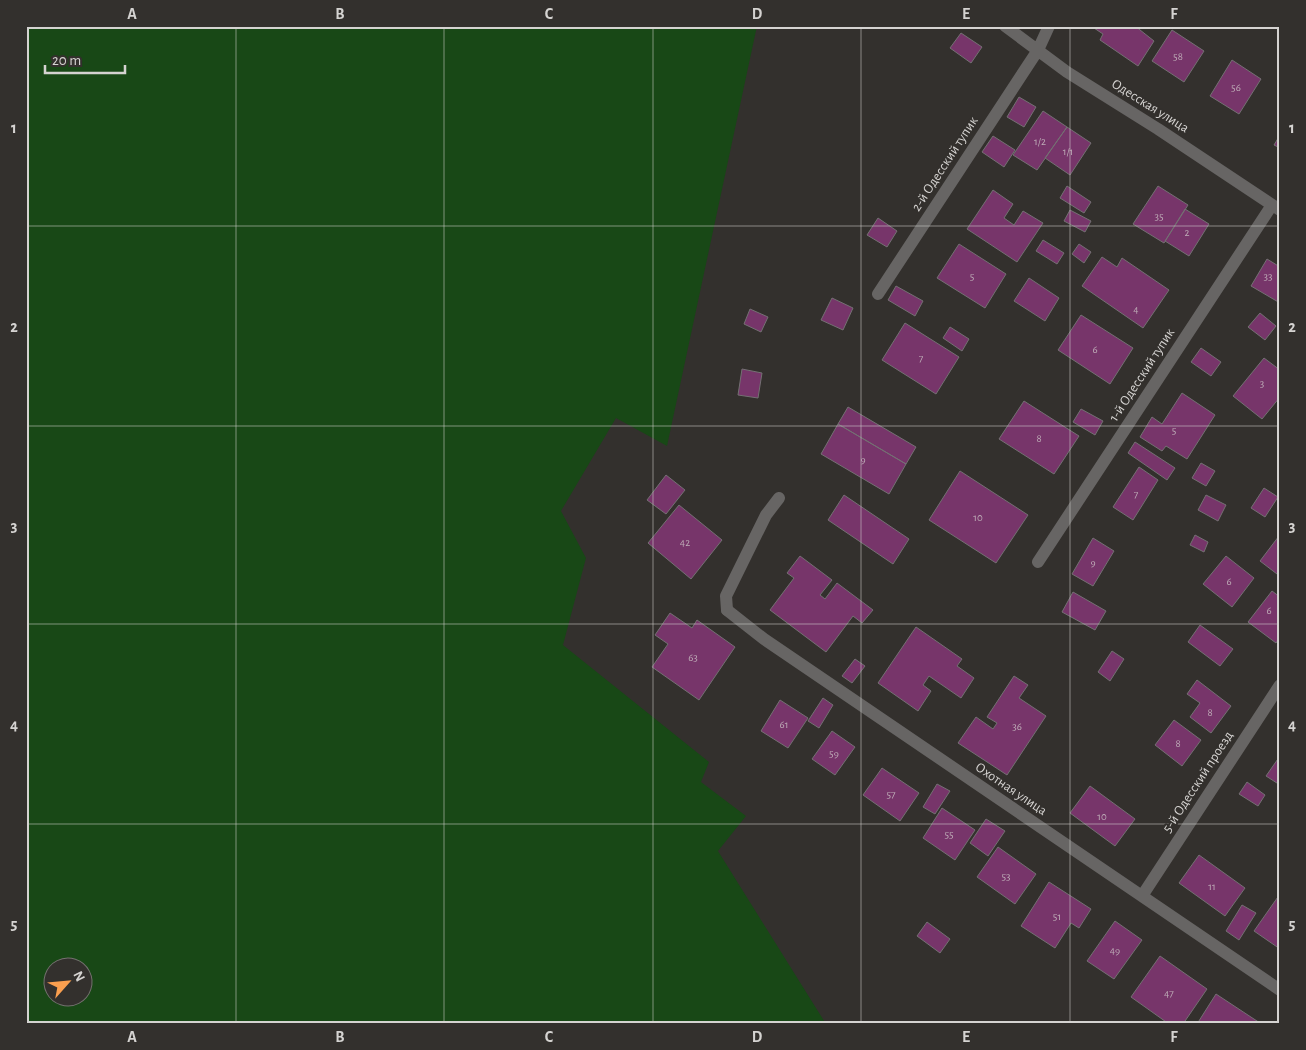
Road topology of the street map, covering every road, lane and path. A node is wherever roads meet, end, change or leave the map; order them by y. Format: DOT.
graph roads {
  1 [pos="1005,26"];
  2 [pos="1049,26"];
  3 [pos="1038,50"];
  4 [pos="1276,207"];
  5 [pos="878,294"];
  6 [pos="779,498"];
  7 [pos="1038,562"];
  8 [pos="1280,685"];
  9 [pos="1142,896"];
  10 [pos="1280,990"];
  1 -- 3 [label="street, Одесская улица"];
  2 -- 3 [label="street, 2-й Одесский тупик"];
  3 -- 4 [label="street, Одесская улица"];
  3 -- 5 [label="street, 2-й Одесский тупик"];
  4 -- 7 [label="street, 1-й Одесский тупик"];
  6 -- 9 [label="street, Охотная улица"];
  8 -- 9 [label="street, 5-й Одесский проезд"];
  9 -- 10 [label="street, Охотная улица"];
}
